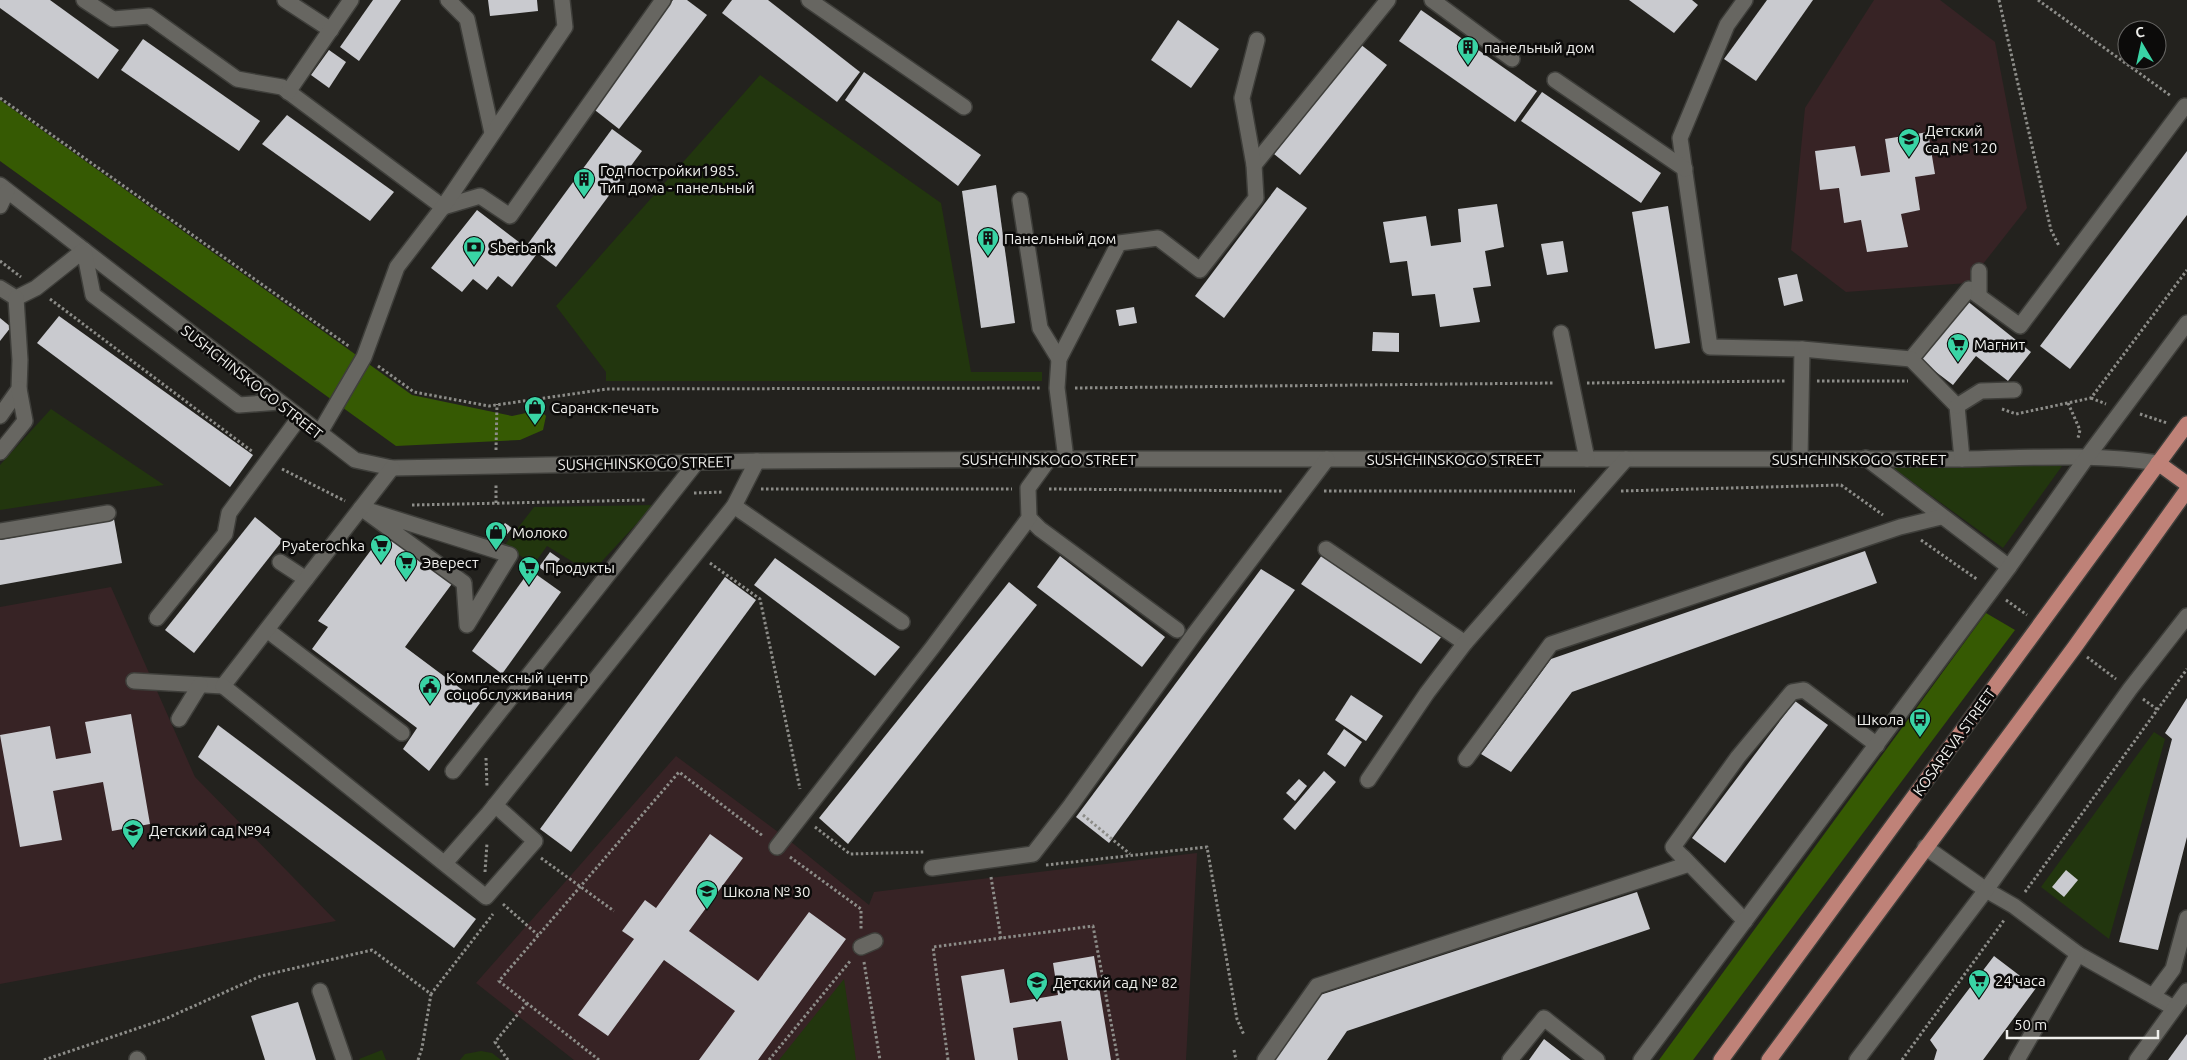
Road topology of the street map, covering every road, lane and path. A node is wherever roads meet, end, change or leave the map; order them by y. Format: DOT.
graph roads {
  1 [pos="84,0"];
  2 [pos="285,0"];
  3 [pos="352,0"];
  4 [pos="448,0"];
  5 [pos="562,0"];
  6 [pos="663,0"];
  7 [pos="809,0"];
  8 [pos="1388,0"];
  9 [pos="1432,0"];
  10 [pos="1744,0"];
  11 [pos="1999,0"];
  12 [pos="2038,0"];
  13 [pos="331,30"];
  14 [pos="1257,40"];
  15 [pos="1512,59"];
  16 [pos="1555,80"];
  17 [pos="288,92"];
  18 [pos="0,98"];
  19 [pos="2185,106"];
  20 [pos="964,107"];
  21 [pos="492,133"];
  22 [pos="1254,165"];
  23 [pos="1684,169"];
  24 [pos="4,188"];
  25 [pos="1020,200"];
  26 [pos="0,206"];
  27 [pos="443,207"];
  28 [pos="84,250"];
  29 [pos="0,260"];
  30 [pos="2068,262"];
  31 [pos="2187,270"];
  32 [pos="1980,271"];
  33 [pos="0,288"];
  34 [pos="36,288"];
  35 [pos="1979,296"];
  36 [pos="16,298"];
  37 [pos="2187,323"];
  38 [pos="1561,334"];
  39 [pos="1802,350"];
  40 [pos="364,356"];
  41 [pos="1059,359"];
  42 [pos="1911,359"];
  43 [pos="1803,381"];
  44 [pos="1932,381"];
  45 [pos="1571,383"];
  46 [pos="1057,388"];
  47 [pos="19,389"];
  48 [pos="2014,390"];
  49 [pos="279,402"];
  50 [pos="2068,403"];
  51 [pos="1957,406"];
  52 [pos="1999,408"];
  53 [pos="0,416"];
  54 [pos="299,418"];
  55 [pos="2187,424"];
  56 [pos="319,434"];
  57 [pos="0,452"];
  58 [pos="2080,457"];
  59 [pos="1800,458"];
  60 [pos="1866,458"];
  61 [pos="1049,459"];
  62 [pos="1066,459"];
  63 [pos="1327,459"];
  64 [pos="1587,459"];
  65 [pos="1626,459"];
  66 [pos="1962,459"];
  67 [pos="266,461"];
  68 [pos="757,461"];
  69 [pos="696,463"];
  70 [pos="2158,463"];
  71 [pos="392,468"];
  72 [pos="2187,484"];
  73 [pos="1028,488"];
  74 [pos="742,489"];
  75 [pos="2187,490"];
  76 [pos="1305,491"];
  77 [pos="1598,491"];
  78 [pos="669,497"];
  79 [pos="407,505"];
  80 [pos="734,506"];
  81 [pos="361,508"];
  82 [pos="108,513"];
  83 [pos="1941,517"];
  84 [pos="1029,518"];
  85 [pos="1900,527"];
  86 [pos="0,531"];
  87 [pos="1326,549"];
  88 [pos="696,553"];
  89 [pos="280,562"];
  90 [pos="2009,567"];
  91 [pos="306,579"];
  92 [pos="1980,582"];
  93 [pos="2187,616"];
  94 [pos="157,618"];
  95 [pos="902,622"];
  96 [pos="267,630"];
  97 [pos="1177,630"];
  98 [pos="1465,643"];
  99 [pos="2187,669"];
  100 [pos="134,681"];
  101 [pos="200,685"];
  102 [pos="222,686"];
  103 [pos="179,719"];
  104 [pos="402,733"];
  105 [pos="1876,745"];
  106 [pos="1466,759"];
  107 [pos="453,771"];
  108 [pos="1368,780"];
  109 [pos="495,805"];
  110 [pos="1071,805"];
  111 [pos="803,813"];
  112 [pos="777,847"];
  113 [pos="1925,847"];
  114 [pos="528,849"];
  115 [pos="934,852"];
  116 [pos="1131,854"];
  117 [pos="446,862"];
  118 [pos="1689,864"];
  119 [pos="1037,866"];
  120 [pos="932,868"];
  121 [pos="989,878"];
  122 [pos="580,886"];
  123 [pos="1986,890"];
  124 [pos="2014,906"];
  125 [pos="614,911"];
  126 [pos="2187,918"];
  127 [pos="1745,922"];
  128 [pos="538,935"];
  129 [pos="1001,939"];
  130 [pos="868,944"];
  131 [pos="2078,954"];
  132 [pos="320,990"];
  133 [pos="2187,991"];
  134 [pos="431,994"];
  135 [pos="2153,996"];
  136 [pos="527,1003"];
  137 [pos="2174,1008"];
  138 [pos="1244,1035"];
  139 [pos="1234,1050"];
  140 [pos="44,1060"];
  141 [pos="344,1060"];
  142 [pos="418,1060"];
  143 [pos="508,1060"];
  144 [pos="599,1060"];
  145 [pos="769,1060"];
  146 [pos="880,1060"];
  147 [pos="948,1060"];
  148 [pos="1118,1060"];
  149 [pos="1236,1060"];
  150 [pos="1265,1060"];
  151 [pos="1510,1060"];
  152 [pos="1597,1060"];
  153 [pos="1641,1060"];
  154 [pos="1721,1060"];
  155 [pos="1769,1060"];
  156 [pos="1857,1060"];
  157 [pos="1902,1060"];
  158 [pos="2017,1060"];
  159 [pos="2137,1060"];
  1 -- 17 [label="street"];
  2 -- 13 [label="street"];
  3 -- 13 [label="street"];
  4 -- 21 [label="street"];
  5 -- 21 [label="street"];
  6 -- 27 [label="street"];
  7 -- 20 [label="street"];
  8 -- 22 [label="street"];
  9 -- 15 [label="street"];
  10 -- 23 [label="street"];
  11 -- 30 [label="path"];
  12 -- 19 [label="path"];
  13 -- 17 [label="street"];
  14 -- 22 [label="street"];
  16 -- 23 [label="street"];
  17 -- 27 [label="street"];
  18 -- 40 [label="path"];
  19 -- 30 [label="street"];
  21 -- 27 [label="street"];
  22 -- 41 [label="street"];
  23 -- 39 [label="street"];
  24 -- 26 [label="street"];
  24 -- 28 [label="street, SUSHCHINSKOGO STREET"];
  25 -- 41 [label="street"];
  27 -- 40 [label="street"];
  28 -- 34 [label="street"];
  28 -- 49 [label="street, SUSHCHINSKOGO STREET"];
  28 -- 49 [label="street"];
  29 -- 34 [label="path"];
  30 -- 35 [label="street"];
  31 -- 50 [label="path"];
  32 -- 35 [label="street"];
  33 -- 36 [label="street"];
  34 -- 36 [label="street"];
  34 -- 67 [label="path"];
  35 -- 42 [label="street"];
  36 -- 47 [label="street"];
  37 -- 58 [label="street"];
  38 -- 45 [label="street"];
  39 -- 42 [label="street"];
  39 -- 43 [label="street"];
  40 -- 46 [label="path"];
  40 -- 56 [label="street"];
  41 -- 46 [label="street"];
  42 -- 44 [label="street"];
  43 -- 44 [label="path"];
  43 -- 45 [label="path"];
  43 -- 59 [label="street"];
  44 -- 51 [label="street"];
  45 -- 46 [label="path"];
  45 -- 64 [label="street"];
  46 -- 62 [label="street"];
  47 -- 53 [label="street"];
  47 -- 57 [label="street"];
  48 -- 51 [label="street"];
  49 -- 54 [label="street, SUSHCHINSKOGO STREET"];
  50 -- 52 [label="path"];
  50 -- 58 [label="path"];
  51 -- 66 [label="street"];
  54 -- 56 [label="street, SUSHCHINSKOGO STREET"];
  54 -- 67 [label="street"];
  55 -- 70 [label="main road, KOSAREVA STREET"];
  56 -- 71 [label="street, SUSHCHINSKOGO STREET"];
  58 -- 66 [label="street, SUSHCHINSKOGO STREET"];
  58 -- 70 [label="street, SUSHCHINSKOGO STREET"];
  58 -- 90 [label="street"];
  59 -- 60 [label="street, SUSHCHINSKOGO STREET"];
  59 -- 65 [label="street, SUSHCHINSKOGO STREET"];
  60 -- 66 [label="street, SUSHCHINSKOGO STREET"];
  60 -- 83 [label="street"];
  61 -- 62 [label="street, SUSHCHINSKOGO STREET"];
  61 -- 68 [label="street, SUSHCHINSKOGO STREET"];
  61 -- 73 [label="street"];
  62 -- 63 [label="street, SUSHCHINSKOGO STREET"];
  63 -- 64 [label="street, SUSHCHINSKOGO STREET"];
  63 -- 76 [label="street"];
  64 -- 65 [label="street, SUSHCHINSKOGO STREET"];
  65 -- 77 [label="street"];
  67 -- 81 [label="path"];
  67 -- 94 [label="street"];
  68 -- 69 [label="street, SUSHCHINSKOGO STREET"];
  68 -- 74 [label="street"];
  69 -- 71 [label="street, SUSHCHINSKOGO STREET"];
  69 -- 78 [label="street"];
  70 -- 72 [label="main road, SUSHCHINSKOGO STREET"];
  70 -- 154 [label="main road, KOSAREVA STREET"];
  71 -- 81 [label="street"];
  73 -- 74 [label="path"];
  73 -- 76 [label="path"];
  73 -- 84 [label="street"];
  74 -- 78 [label="path"];
  74 -- 80 [label="street"];
  75 -- 113 [label="main road"];
  76 -- 77 [label="path"];
  76 -- 110 [label="street"];
  77 -- 85 [label="path"];
  77 -- 98 [label="street"];
  78 -- 79 [label="path"];
  78 -- 107 [label="street"];
  80 -- 88 [label="street"];
  80 -- 95 [label="street"];
  81 -- 81 [label="street"];
  81 -- 91 [label="street"];
  82 -- 86 [label="street"];
  83 -- 85 [label="street"];
  83 -- 90 [label="street"];
  84 -- 97 [label="street"];
  84 -- 111 [label="street"];
  85 -- 92 [label="path"];
  85 -- 106 [label="street"];
  87 -- 98 [label="street"];
  88 -- 109 [label="street"];
  88 -- 111 [label="path"];
  89 -- 91 [label="street"];
  90 -- 105 [label="street"];
  91 -- 96 [label="street"];
  93 -- 123 [label="street"];
  96 -- 102 [label="street"];
  96 -- 104 [label="street"];
  98 -- 108 [label="street"];
  99 -- 124 [label="path"];
  100 -- 101 [label="street"];
  101 -- 102 [label="street"];
  101 -- 103 [label="street"];
  102 -- 117 [label="street"];
  105 -- 118 [label="street"];
  105 -- 127 [label="street"];
  109 -- 114 [label="street"];
  109 -- 117 [label="street"];
  110 -- 116 [label="path"];
  110 -- 120 [label="street"];
  111 -- 112 [label="street"];
  111 -- 115 [label="path"];
  112 -- 122 [label="path"];
  112 -- 130 [label="path"];
  113 -- 123 [label="street"];
  113 -- 155 [label="main road"];
  114 -- 117 [label="street"];
  114 -- 122 [label="path"];
  116 -- 119 [label="path"];
  116 -- 138 [label="path"];
  118 -- 127 [label="street"];
  118 -- 150 [label="street"];
  121 -- 129 [label="path"];
  122 -- 125 [label="path"];
  122 -- 128 [label="path"];
  123 -- 124 [label="street"];
  123 -- 156 [label="street"];
  124 -- 131 [label="street"];
  124 -- 157 [label="path"];
  126 -- 135 [label="street"];
  127 -- 153 [label="street"];
  128 -- 134 [label="path"];
  128 -- 136 [label="path"];
  129 -- 147 [label="path"];
  129 -- 148 [label="path"];
  130 -- 145 [label="path"];
  130 -- 146 [label="path"];
  131 -- 135 [label="street"];
  131 -- 158 [label="street"];
  132 -- 141 [label="street"];
  133 -- 137 [label="street"];
  134 -- 140 [label="path"];
  134 -- 142 [label="path"];
  135 -- 137 [label="street"];
  136 -- 143 [label="path"];
  136 -- 144 [label="path"];
  137 -- 159 [label="street"];
  139 -- 149 [label="path"];
  151 -- 152 [label="street"];
}
